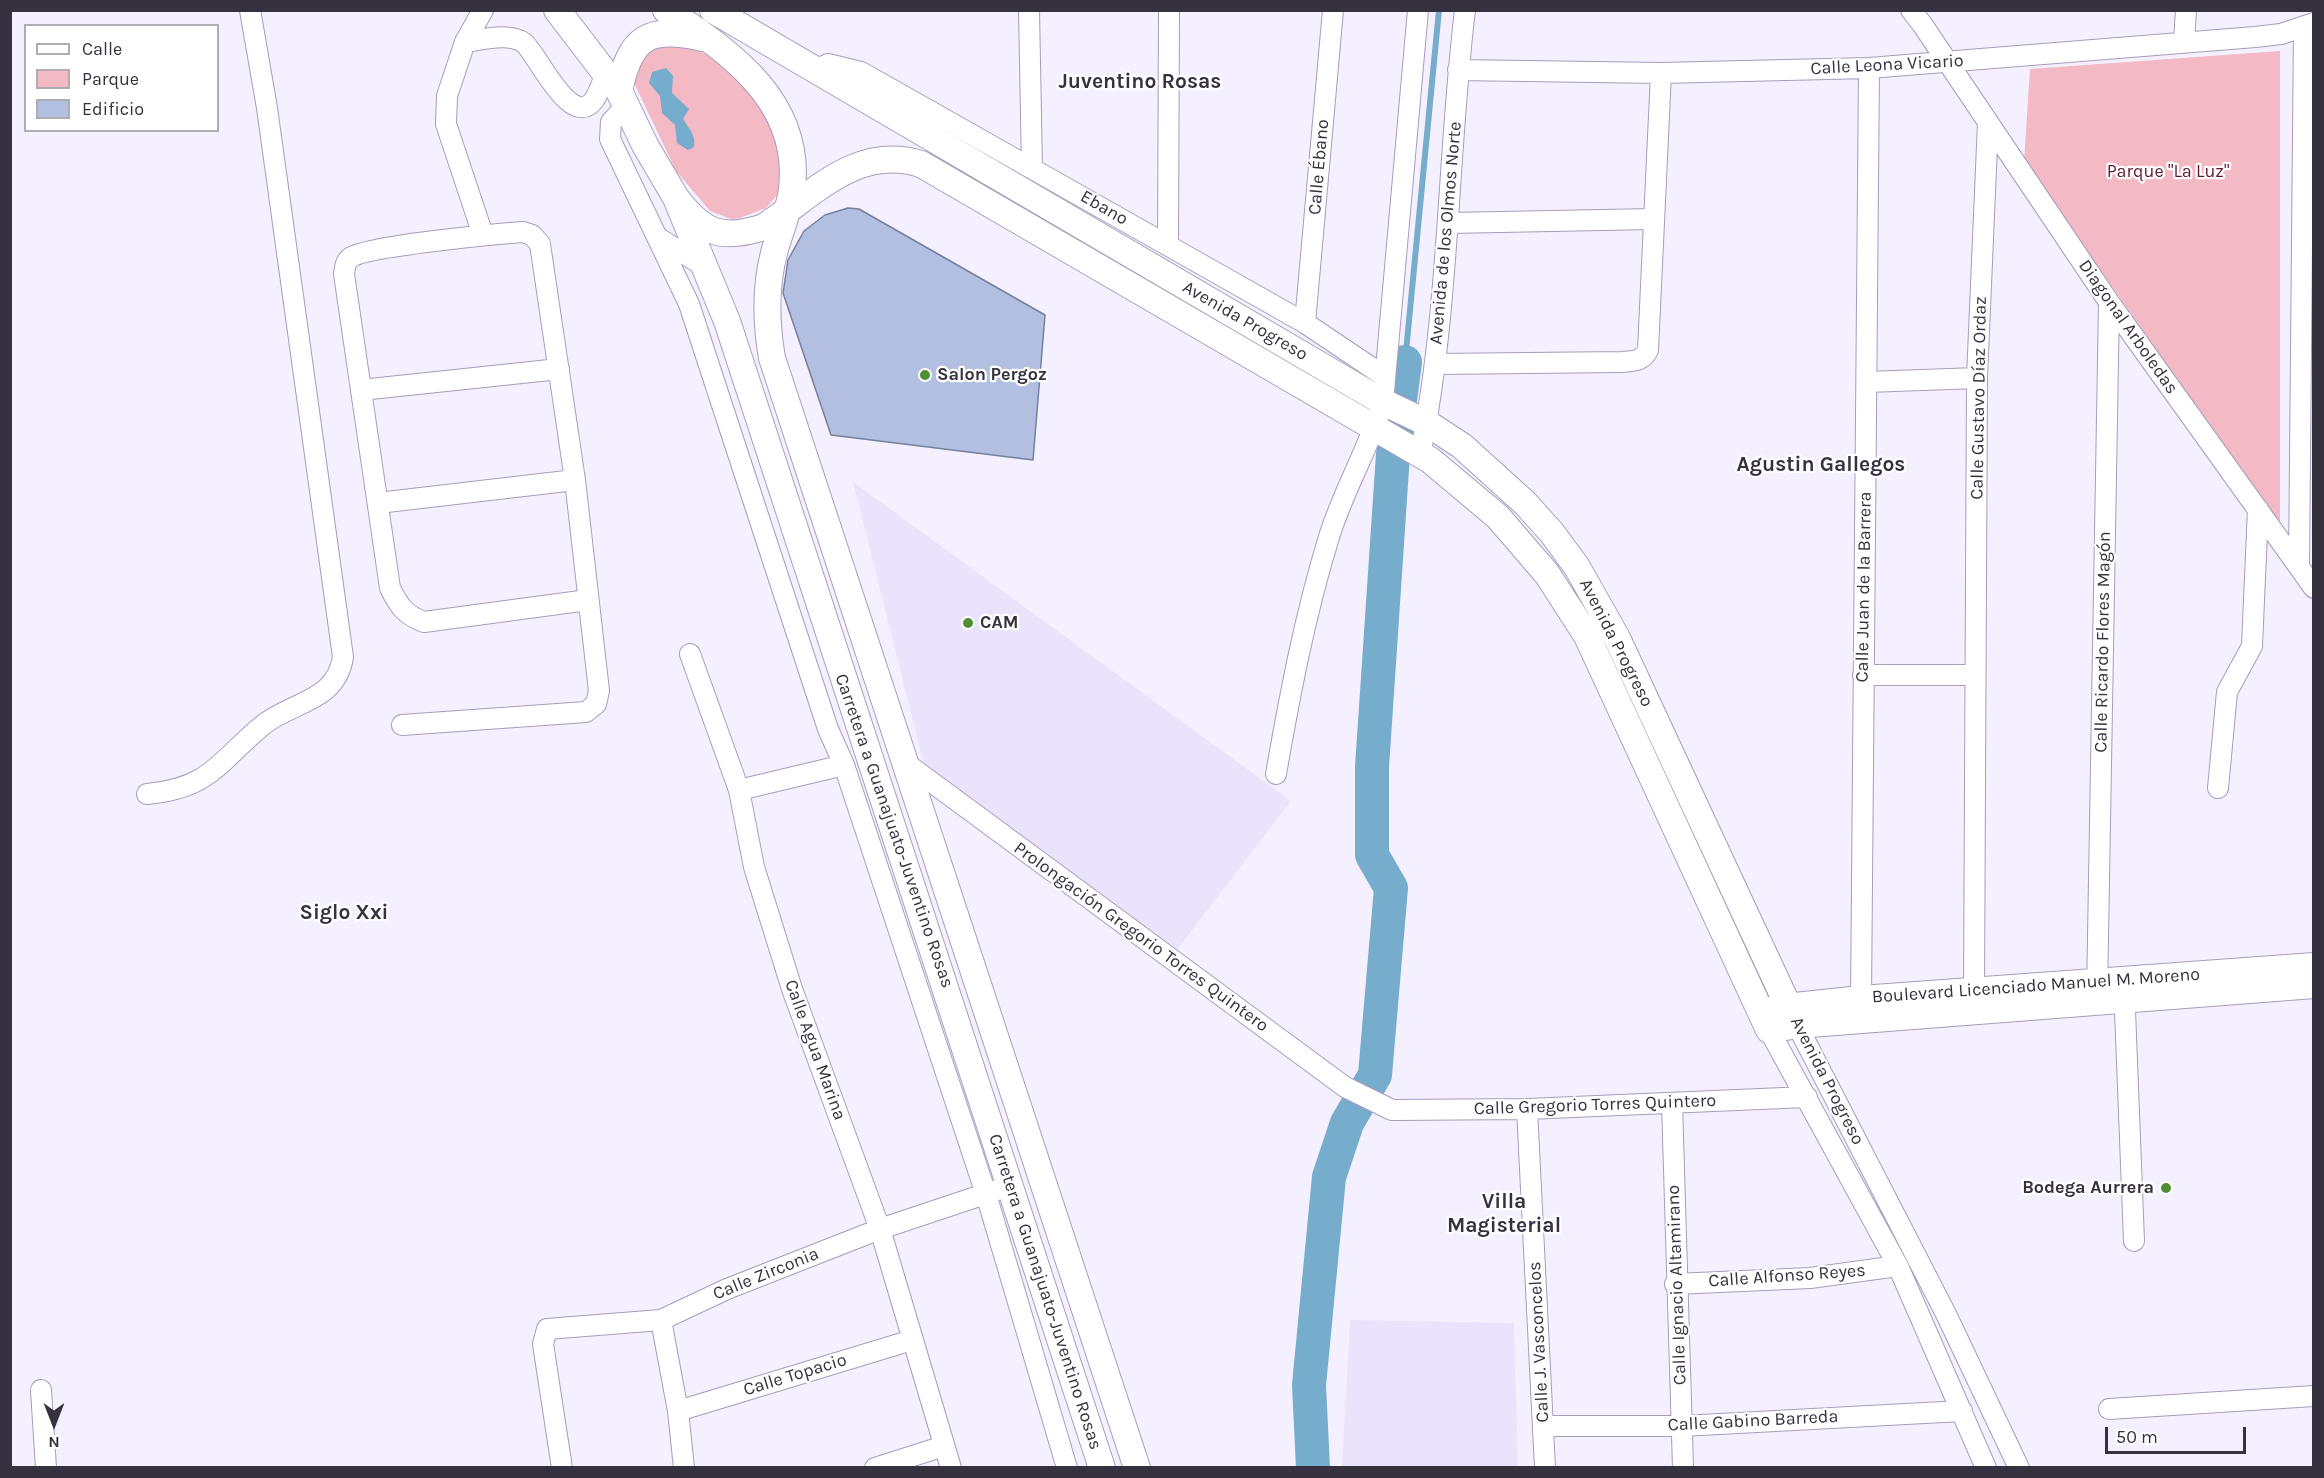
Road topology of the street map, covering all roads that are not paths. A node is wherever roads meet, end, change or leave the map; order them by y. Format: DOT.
graph roads {
  1 [pos="250,10"];
  2 [pos="483,10"];
  3 [pos="557,10"];
  4 [pos="666,10"];
  5 [pos="713,10"];
  6 [pos="1029,10"];
  7 [pos="1169,10"];
  8 [pos="1333,10"];
  9 [pos="1418,10"];
  10 [pos="1465,10"];
  11 [pos="2186,10"];
  12 [pos="1919,15"];
  13 [pos="2309,25"];
  14 [pos="713,40"];
  15 [pos="465,42"];
  16 [pos="2184,42"];
  17 [pos="1947,63"];
  18 [pos="805,64"];
  19 [pos="1869,68"];
  20 [pos="1458,70"];
  21 [pos="1661,74"];
  22 [pos="616,91"];
  23 [pos="1988,122"];
  24 [pos="1032,168"];
  25 [pos="1029,195"];
  26 [pos="676,198"];
  27 [pos="787,212"];
  28 [pos="1015,219"];
  29 [pos="1653,219"];
  30 [pos="1449,223"];
  31 [pos="483,236"];
  32 [pos="657,237"];
  33 [pos="1168,245"];
  34 [pos="707,268"];
  35 [pos="2109,302"];
  36 [pos="1305,323"];
  37 [pos="1435,364"];
  38 [pos="559,369"];
  39 [pos="1977,378"];
  40 [pos="1867,382"];
  41 [pos="360,390"];
  42 [pos="1386,394"];
  43 [pos="1424,422"];
  44 [pos="1379,430"];
  45 [pos="1418,453"];
  46 [pos="575,480"];
  47 [pos="378,503"];
  48 [pos="2258,509"];
  49 [pos="2299,566"];
  50 [pos="2313,588"];
  51 [pos="588,600"];
  52 [pos="690,654"];
  53 [pos="1863,675"];
  54 [pos="1975,675"];
  55 [pos="402,725"];
  56 [pos="902,761"];
  57 [pos="844,765"];
  58 [pos="1276,774"];
  59 [pos="2218,788"];
  60 [pos="739,790"];
  61 [pos="147,794"];
  62 [pos="2313,966"];
  63 [pos="2313,985"];
  64 [pos="2124,989"];
  65 [pos="1974,990"];
  66 [pos="2097,991"];
  67 [pos="1861,999"];
  68 [pos="1793,1016"];
  69 [pos="1764,1020"];
  70 [pos="1807,1096"];
  71 [pos="1672,1103"];
  72 [pos="1384,1108"];
  73 [pos="1527,1109"];
  74 [pos="1011,1185"];
  75 [pos="986,1194"];
  76 [pos="880,1229"];
  77 [pos="2134,1241"];
  78 [pos="1898,1266"];
  79 [pos="1676,1284"];
  80 [pos="661,1320"];
  81 [pos="912,1340"];
  82 [pos="41,1390"];
  83 [pos="2313,1395"];
  84 [pos="2109,1409"];
  85 [pos="678,1410"];
  86 [pos="1962,1411"];
  87 [pos="1543,1426"];
  88 [pos="1682,1426"];
  89 [pos="944,1446"];
  90 [pos="46,1467"];
  91 [pos="562,1467"];
  92 [pos="684,1467"];
  93 [pos="875,1467"];
  94 [pos="951,1467"];
  95 [pos="1067,1467"];
  96 [pos="1102,1467"];
  97 [pos="1137,1467"];
  98 [pos="1545,1467"];
  99 [pos="1683,1467"];
  100 [pos="1986,1467"];
  101 [pos="2019,1467"];
  1 -- 61 [label="street"];
  2 -- 15 [label="street"];
  3 -- 22 [label="main road"];
  4 -- 14 [label="main road"];
  5 -- 18 [label="main road, Avenida Progreso"];
  6 -- 24 [label="street"];
  7 -- 33 [label="street"];
  8 -- 36 [label="street, Calle Ébano"];
  9 -- 42 [label="street"];
  10 -- 20 [label="street, Avenida de los Olmos Norte"];
  11 -- 16 [label="street"];
  12 -- 17 [label="street, Diagonal Arboledas"];
  13 -- 16 [label="street, Calle Leona Vicario"];
  13 -- 49 [label="street"];
  14 -- 18 [label="main road"];
  14 -- 22 [label="main road"];
  14 -- 27 [label="main road"];
  15 -- 22 [label="street"];
  15 -- 31 [label="street"];
  16 -- 17 [label="street, Calle Leona Vicario"];
  17 -- 19 [label="street, Calle Leona Vicario"];
  17 -- 23 [label="street, Diagonal Arboledas"];
  18 -- 24 [label="street, Ebano"];
  18 -- 25 [label="main road, Avenida Progreso"];
  19 -- 21 [label="street, Calle Leona Vicario"];
  19 -- 40 [label="street, Calle Juan de la Barrera"];
  20 -- 21 [label="street, Calle Leona Vicario"];
  20 -- 30 [label="street, Avenida de los Olmos Norte"];
  21 -- 29 [label="street"];
  22 -- 26 [label="main road"];
  22 -- 32 [label="street"];
  23 -- 35 [label="street, Diagonal Arboledas"];
  23 -- 39 [label="street, Calle Gustavo Díaz Ordaz"];
  24 -- 33 [label="street, Ebano"];
  25 -- 28 [label="main road"];
  25 -- 42 [label="main road, Avenida Progreso"];
  26 -- 27 [label="main road"];
  26 -- 34 [label="main road, Carretera a Guanajuato-Juventino Rosas"];
  27 -- 28 [label="main road, Avenida Progreso"];
  27 -- 56 [label="main road, Carretera a Guanajuato-Juventino Rosas"];
  28 -- 44 [label="main road, Avenida Progreso"];
  29 -- 30 [label="street"];
  29 -- 37 [label="street"];
  30 -- 37 [label="street, Avenida de los Olmos Norte"];
  31 -- 38 [label="street"];
  31 -- 41 [label="street"];
  32 -- 34 [label="street"];
  32 -- 57 [label="street"];
  33 -- 36 [label="street, Ebano"];
  34 -- 74 [label="main road, Carretera a Guanajuato-Juventino Rosas"];
  35 -- 48 [label="street, Diagonal Arboledas"];
  35 -- 66 [label="street, Calle Ricardo Flores Magón"];
  36 -- 42 [label="street, Ebano"];
  37 -- 43 [label="street, Avenida de los Olmos Norte"];
  38 -- 41 [label="street"];
  38 -- 46 [label="street"];
  39 -- 40 [label="street"];
  39 -- 54 [label="street, Calle Gustavo Díaz Ordaz"];
  40 -- 53 [label="street, Calle Juan de la Barrera"];
  41 -- 47 [label="street"];
  42 -- 43 [label="main road, Avenida Progreso"];
  42 -- 44 [label="street"];
  43 -- 45 [label="street, Avenida de los Olmos Norte"];
  43 -- 68 [label="main road, Avenida Progreso"];
  44 -- 45 [label="main road, Avenida Progreso"];
  44 -- 58 [label="street"];
  45 -- 69 [label="main road, Avenida Progreso"];
  46 -- 47 [label="street"];
  46 -- 51 [label="street"];
  47 -- 51 [label="street"];
  48 -- 49 [label="street, Diagonal Arboledas"];
  48 -- 59 [label="street"];
  49 -- 50 [label="street, Diagonal Arboledas"];
  51 -- 55 [label="street"];
  52 -- 60 [label="street, Calle Agua Marina"];
  53 -- 54 [label="street"];
  53 -- 67 [label="street, Calle Juan de la Barrera"];
  54 -- 65 [label="street, Calle Gustavo Díaz Ordaz"];
  56 -- 72 [label="street, Prolongación Gregorio Torres Quintero"];
  56 -- 97 [label="main road, Carretera a Guanajuato-Juventino Rosas"];
  57 -- 60 [label="street"];
  57 -- 75 [label="street"];
  60 -- 76 [label="street, Calle Agua Marina"];
  62 -- 64 [label="main road, Boulevard Licenciado Manuel M. Moreno"];
  63 -- 64 [label="main road, Boulevard Licenciado Manuel M. Moreno"];
  64 -- 66 [label="main road, Boulevard Licenciado Manuel M. Moreno"];
  64 -- 77 [label="street"];
  65 -- 66 [label="main road, Boulevard Licenciado Manuel M. Moreno"];
  65 -- 67 [label="main road, Boulevard Licenciado Manuel M. Moreno"];
  66 -- 68 [label="main road, Boulevard Licenciado Manuel M. Moreno"];
  67 -- 68 [label="main road, Boulevard Licenciado Manuel M. Moreno"];
  68 -- 69 [label="main road, Boulevard Licenciado Manuel M. Moreno"];
  68 -- 101 [label="street, Avenida Progreso"];
  69 -- 70 [label="street, Avenida Progreso"];
  70 -- 71 [label="street, Calle Gregorio Torres Quintero"];
  70 -- 78 [label="street, Avenida Progreso"];
  71 -- 73 [label="street, Calle Gregorio Torres Quintero"];
  71 -- 79 [label="street, Calle Ignacio Altamirano"];
  72 -- 73 [label="street, Calle Gregorio Torres Quintero"];
  73 -- 87 [label="street, Calle J. Vasconcelos"];
  74 -- 75 [label="street, Calle Zirconia"];
  74 -- 96 [label="main road, Carretera a Guanajuato-Juventino Rosas"];
  75 -- 76 [label="street, Calle Zirconia"];
  75 -- 95 [label="street"];
  76 -- 80 [label="street, Calle Zirconia"];
  76 -- 81 [label="street, Calle Agua Marina"];
  78 -- 79 [label="street, Calle Alfonso Reyes"];
  78 -- 86 [label="street, Avenida Progreso"];
  79 -- 88 [label="street, Calle Ignacio Altamirano"];
  80 -- 85 [label="street"];
  80 -- 91 [label="street, Calle Zirconia"];
  81 -- 85 [label="street, Calle Topacio"];
  81 -- 89 [label="street, Calle Agua Marina"];
  82 -- 90 [label="street"];
  83 -- 84 [label="street"];
  85 -- 92 [label="street"];
  86 -- 88 [label="street, Calle Gabino Barreda"];
  86 -- 100 [label="street, Avenida Progreso"];
  87 -- 88 [label="street, Calle Gabino Barreda"];
  87 -- 98 [label="street, Calle J. Vasconcelos"];
  88 -- 99 [label="street, Calle Ignacio Altamirano"];
  89 -- 93 [label="street"];
  89 -- 94 [label="street, Calle Agua Marina"];
}
